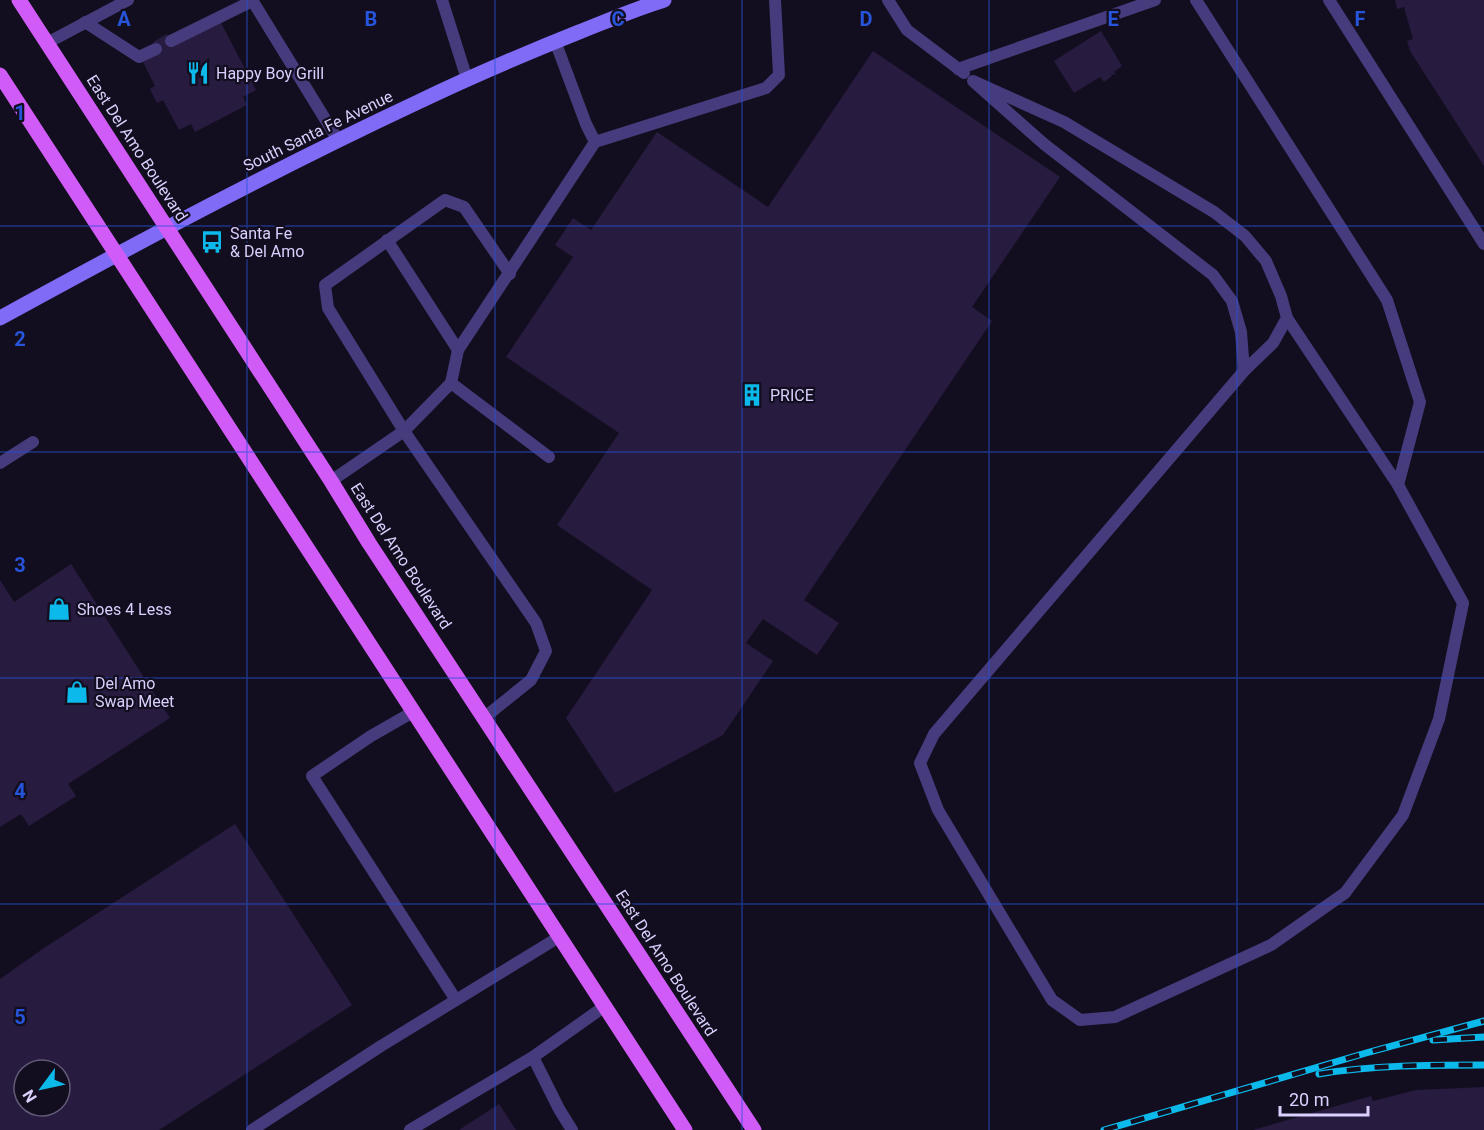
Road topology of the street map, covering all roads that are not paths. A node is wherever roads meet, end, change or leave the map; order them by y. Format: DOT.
graph roads {
  1 [pos="19,0"];
  2 [pos="128,0"];
  3 [pos="442,0"];
  4 [pos="664,0"];
  5 [pos="775,0"];
  6 [pos="888,0"];
  7 [pos="1155,0"];
  8 [pos="1196,0"];
  9 [pos="1329,0"];
  10 [pos="252,1"];
  11 [pos="85,22"];
  12 [pos="171,41"];
  13 [pos="555,41"];
  14 [pos="47,43"];
  15 [pos="156,49"];
  16 [pos="958,69"];
  17 [pos="0,75"];
  18 [pos="467,79"];
  19 [pos="974,81"];
  20 [pos="338,140"];
  21 [pos="595,142"];
  22 [pos="167,228"];
  23 [pos="387,240"];
  24 [pos="1484,244"];
  25 [pos="116,255"];
  26 [pos="510,274"];
  27 [pos="0,318"];
  28 [pos="1287,318"];
  29 [pos="458,350"];
  30 [pos="1244,371"];
  31 [pos="451,383"];
  32 [pos="404,430"];
  33 [pos="33,442"];
  34 [pos="549,457"];
  35 [pos="0,463"];
  36 [pos="331,481"];
  37 [pos="1398,485"];
  38 [pos="413,712"];
  39 [pos="485,717"];
  40 [pos="559,937"];
  41 [pos="456,1000"];
  42 [pos="605,1006"];
  43 [pos="533,1057"];
  44 [pos="252,1130"];
  45 [pos="410,1130"];
  46 [pos="572,1130"];
  47 [pos="685,1130"];
  48 [pos="754,1130"];
  1 -- 14 [label="main road, East Del Amo Boulevard"];
  2 -- 11 [label="lane"];
  3 -- 18 [label="lane"];
  4 -- 13 [label="main road, South Santa Fe Avenue"];
  5 -- 21 [label="lane"];
  6 -- 16 [label="lane"];
  7 -- 16 [label="lane"];
  8 -- 37 [label="lane"];
  9 -- 24 [label="lane"];
  10 -- 12 [label="lane"];
  10 -- 20 [label="lane"];
  11 -- 14 [label="lane"];
  11 -- 15 [label="lane"];
  13 -- 18 [label="main road, South Santa Fe Avenue"];
  13 -- 21 [label="lane"];
  14 -- 22 [label="main road, East Del Amo Boulevard"];
  16 -- 19 [label="lane"];
  17 -- 25 [label="main road"];
  18 -- 20 [label="main road, South Santa Fe Avenue"];
  19 -- 28 [label="lane"];
  19 -- 30 [label="lane"];
  20 -- 22 [label="main road, South Santa Fe Avenue"];
  21 -- 26 [label="lane"];
  22 -- 25 [label="main road, South Santa Fe Avenue"];
  22 -- 36 [label="main road, East Del Amo Boulevard"];
  23 -- 26 [label="lane"];
  23 -- 29 [label="lane"];
  23 -- 32 [label="lane"];
  25 -- 27 [label="main road, South Santa Fe Avenue"];
  25 -- 38 [label="main road"];
  26 -- 29 [label="lane"];
  28 -- 30 [label="lane"];
  28 -- 37 [label="lane"];
  29 -- 31 [label="lane"];
  30 -- 37 [label="lane"];
  31 -- 32 [label="lane"];
  31 -- 34 [label="lane"];
  32 -- 36 [label="lane"];
  32 -- 39 [label="lane"];
  33 -- 35 [label="lane"];
  36 -- 39 [label="main road, East Del Amo Boulevard"];
  38 -- 40 [label="main road"];
  38 -- 41 [label="lane"];
  39 -- 48 [label="main road, East Del Amo Boulevard"];
  40 -- 41 [label="lane"];
  40 -- 42 [label="main road"];
  41 -- 44 [label="lane"];
  42 -- 43 [label="lane"];
  42 -- 47 [label="main road"];
  43 -- 45 [label="lane"];
  43 -- 46 [label="lane"];
}
